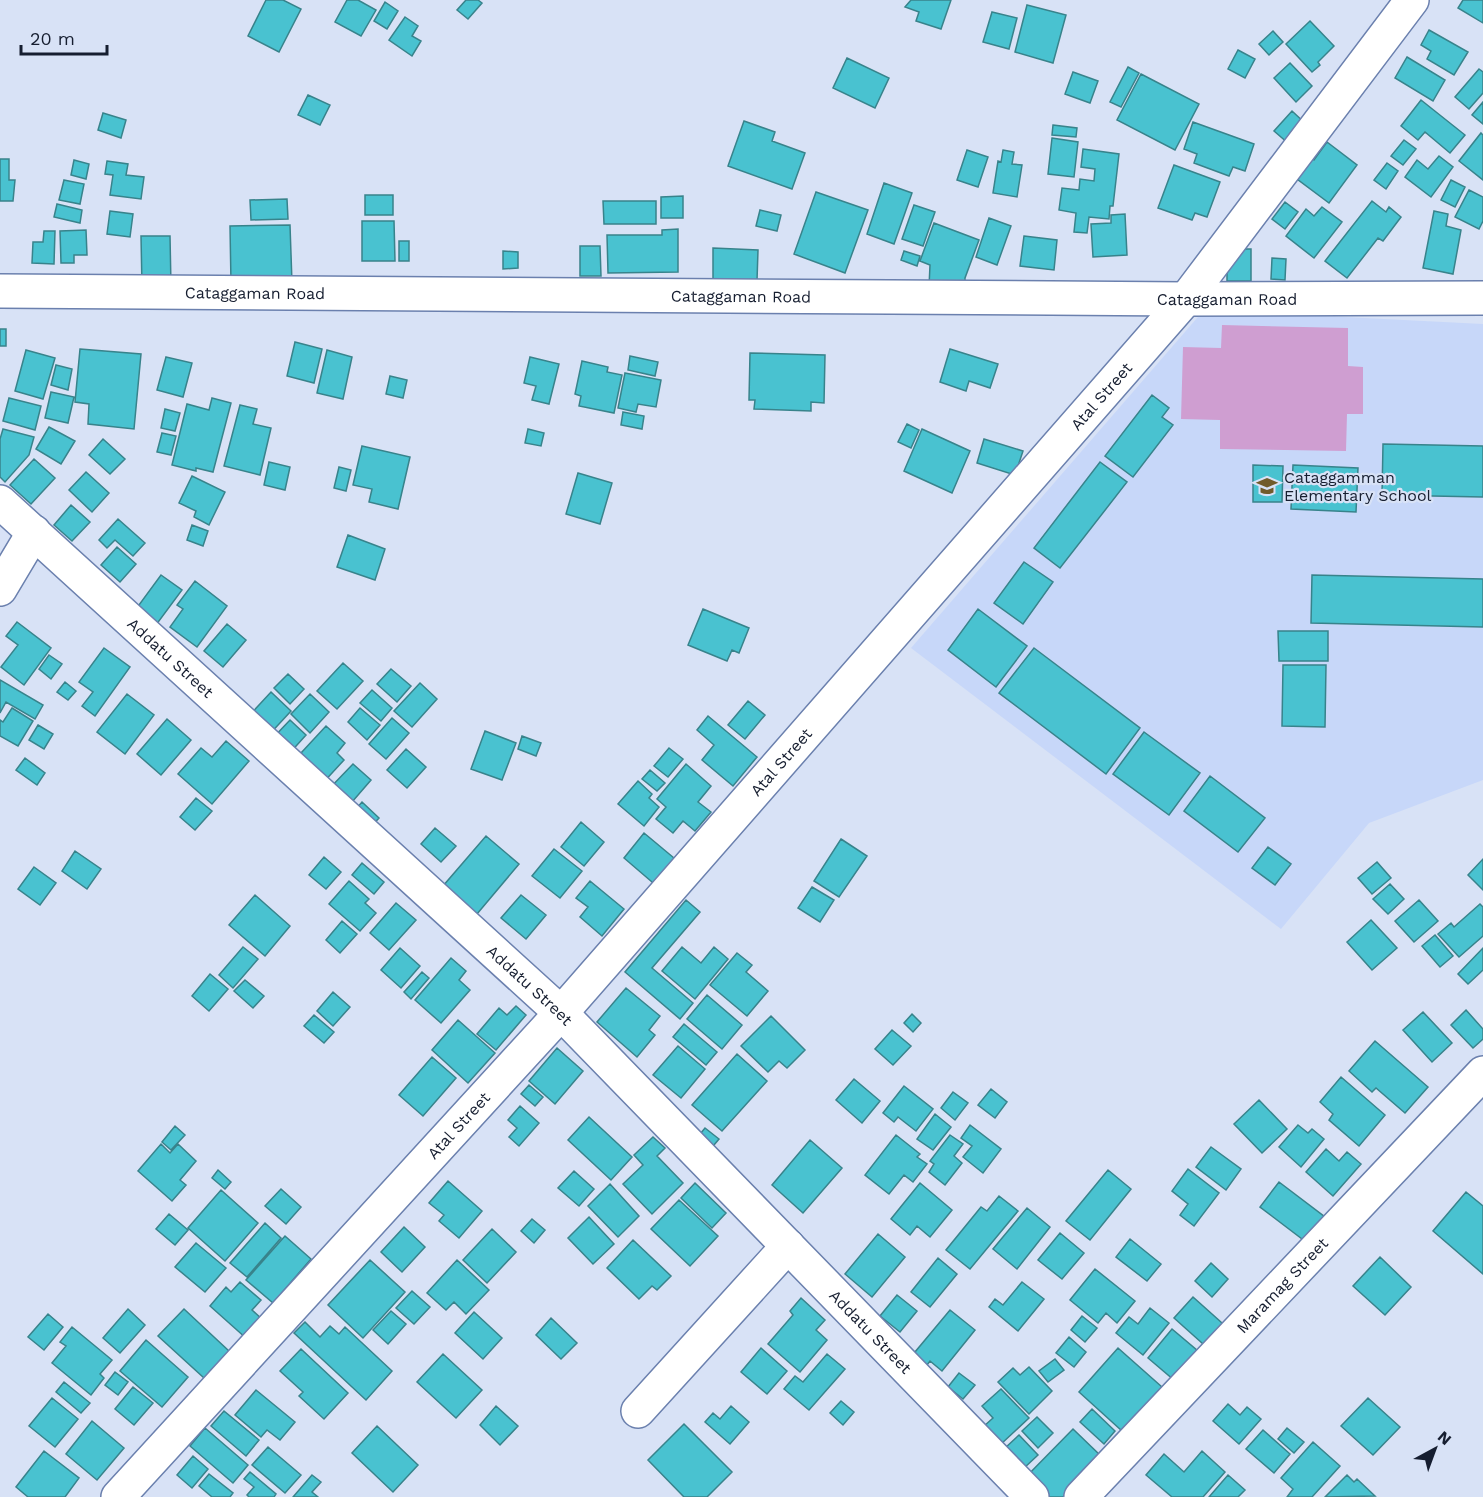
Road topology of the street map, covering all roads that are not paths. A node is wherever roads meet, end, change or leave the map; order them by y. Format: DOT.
graph roads {
  1 [pos="1412,0"];
  2 [pos="0,291"];
  3 [pos="1483,298"];
  4 [pos="1186,299"];
  5 [pos="0,502"];
  6 [pos="34,532"];
  7 [pos="0,589"];
  8 [pos="561,1013"];
  9 [pos="1483,1073"];
  10 [pos="788,1246"];
  11 [pos="638,1411"];
  12 [pos="118,1497"];
  13 [pos="1032,1497"];
  14 [pos="1082,1497"];
  1 -- 4 [label="street, Atal Street"];
  2 -- 4 [label="street, Cataggaman Road"];
  3 -- 4 [label="street, Cataggaman Road"];
  4 -- 8 [label="street, Atal Street"];
  5 -- 6 [label="street, Addatu Street"];
  6 -- 7 [label="street"];
  6 -- 8 [label="street, Addatu Street"];
  8 -- 10 [label="street, Addatu Street"];
  8 -- 12 [label="street, Atal Street"];
  9 -- 14 [label="street, Maramag Street"];
  10 -- 11 [label="street"];
  10 -- 13 [label="street, Addatu Street"];
}
